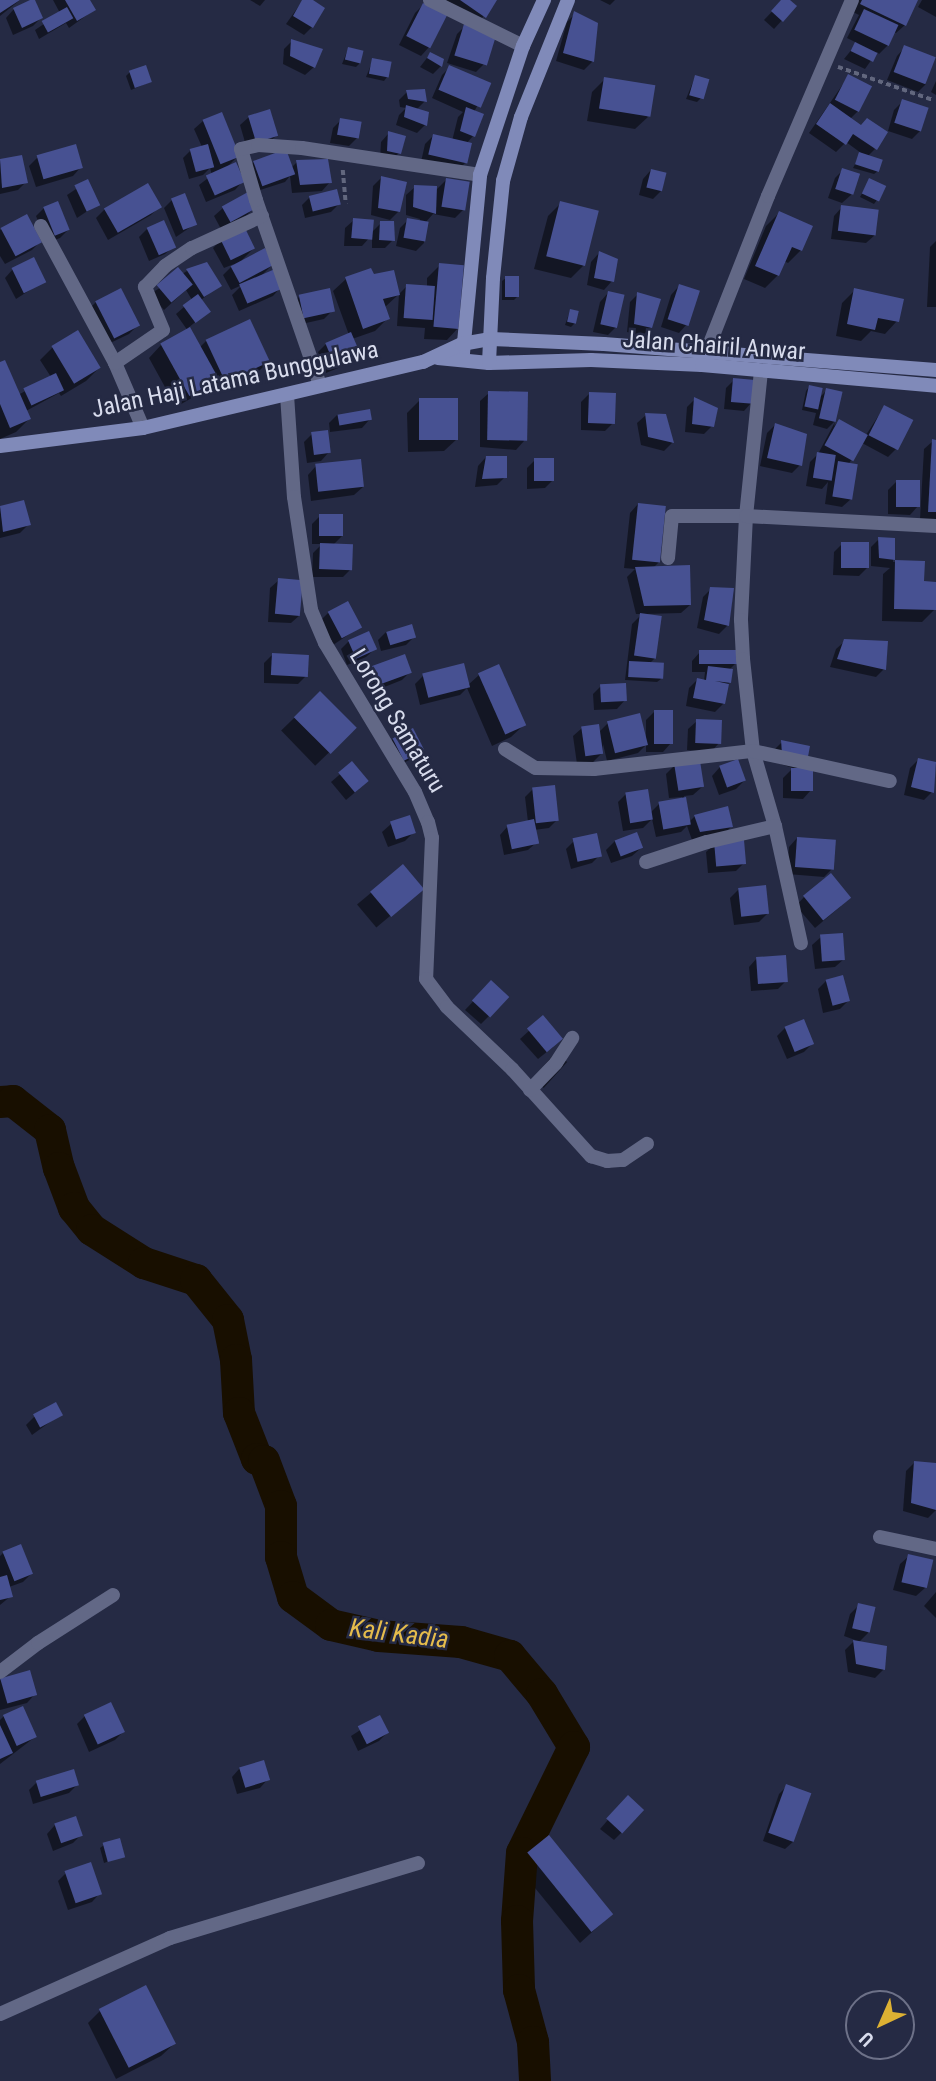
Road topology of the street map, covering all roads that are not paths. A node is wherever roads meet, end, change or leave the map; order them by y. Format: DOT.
graph roads {
  1 [pos="430,0"];
  2 [pos="544,0"];
  3 [pos="568,0"];
  4 [pos="852,0"];
  5 [pos="523,46"];
  6 [pos="480,175"];
  7 [pos="262,216"];
  8 [pos="41,226"];
  9 [pos="491,339"];
  10 [pos="462,344"];
  11 [pos="438,358"];
  12 [pos="704,359"];
  13 [pos="464,361"];
  14 [pos="115,363"];
  15 [pos="489,363"];
  16 [pos="936,370"];
  17 [pos="761,371"];
  18 [pos="320,385"];
  19 [pos="936,386"];
  20 [pos="287,395"];
  21 [pos="143,428"];
  22 [pos="0,446"];
  23 [pos="746,516"];
  24 [pos="936,526"];
  25 [pos="668,558"];
  26 [pos="505,750"];
  27 [pos="753,751"];
  28 [pos="890,781"];
  29 [pos="775,826"];
  30 [pos="646,862"];
  31 [pos="800,943"];
  32 [pos="572,1038"];
  33 [pos="530,1090"];
  34 [pos="647,1144"];
  35 [pos="880,1537"];
  36 [pos="936,1549"];
  37 [pos="113,1595"];
  38 [pos="0,1672"];
  39 [pos="418,1863"];
  40 [pos="0,2014"];
  1 -- 5 [label="street"];
  2 -- 5 [label="main road"];
  3 -- 9 [label="main road"];
  4 -- 12 [label="street"];
  5 -- 6 [label="main road"];
  6 -- 7 [label="street"];
  6 -- 10 [label="main road"];
  7 -- 14 [label="street"];
  7 -- 18 [label="street"];
  8 -- 14 [label="street"];
  9 -- 10 [label="main road, Jalan Chairil Anwar"];
  9 -- 12 [label="main road, Jalan Chairil Anwar"];
  9 -- 15 [label="main road"];
  10 -- 11 [label="main road, Jalan Chairil Anwar"];
  10 -- 13 [label="main road"];
  11 -- 13 [label="main road, Jalan Chairil Anwar"];
  11 -- 18 [label="main road, Jalan Haji Latama Bunggulawa"];
  12 -- 15 [label="main road, Jalan Chairil Anwar"];
  12 -- 16 [label="main road, Jalan Chairil Anwar"];
  12 -- 17 [label="main road, Jalan Chairil Anwar"];
  13 -- 15 [label="main road, Jalan Chairil Anwar"];
  14 -- 21 [label="street"];
  17 -- 19 [label="main road, Jalan Chairil Anwar"];
  17 -- 23 [label="street"];
  18 -- 20 [label="main road, Jalan Haji Latama Bunggulawa"];
  20 -- 21 [label="main road, Jalan Haji Latama Bunggulawa"];
  20 -- 33 [label="street, Lorong Samaturu"];
  21 -- 22 [label="main road, Jalan Haji Latama Bunggulawa"];
  23 -- 24 [label="street"];
  23 -- 25 [label="street"];
  23 -- 27 [label="street"];
  26 -- 27 [label="street"];
  27 -- 28 [label="street"];
  27 -- 29 [label="street"];
  29 -- 30 [label="street"];
  29 -- 31 [label="street"];
  32 -- 33 [label="street"];
  33 -- 34 [label="street, Lorong Samaturu"];
  35 -- 36 [label="street"];
  37 -- 38 [label="street"];
  39 -- 40 [label="street"];
}
